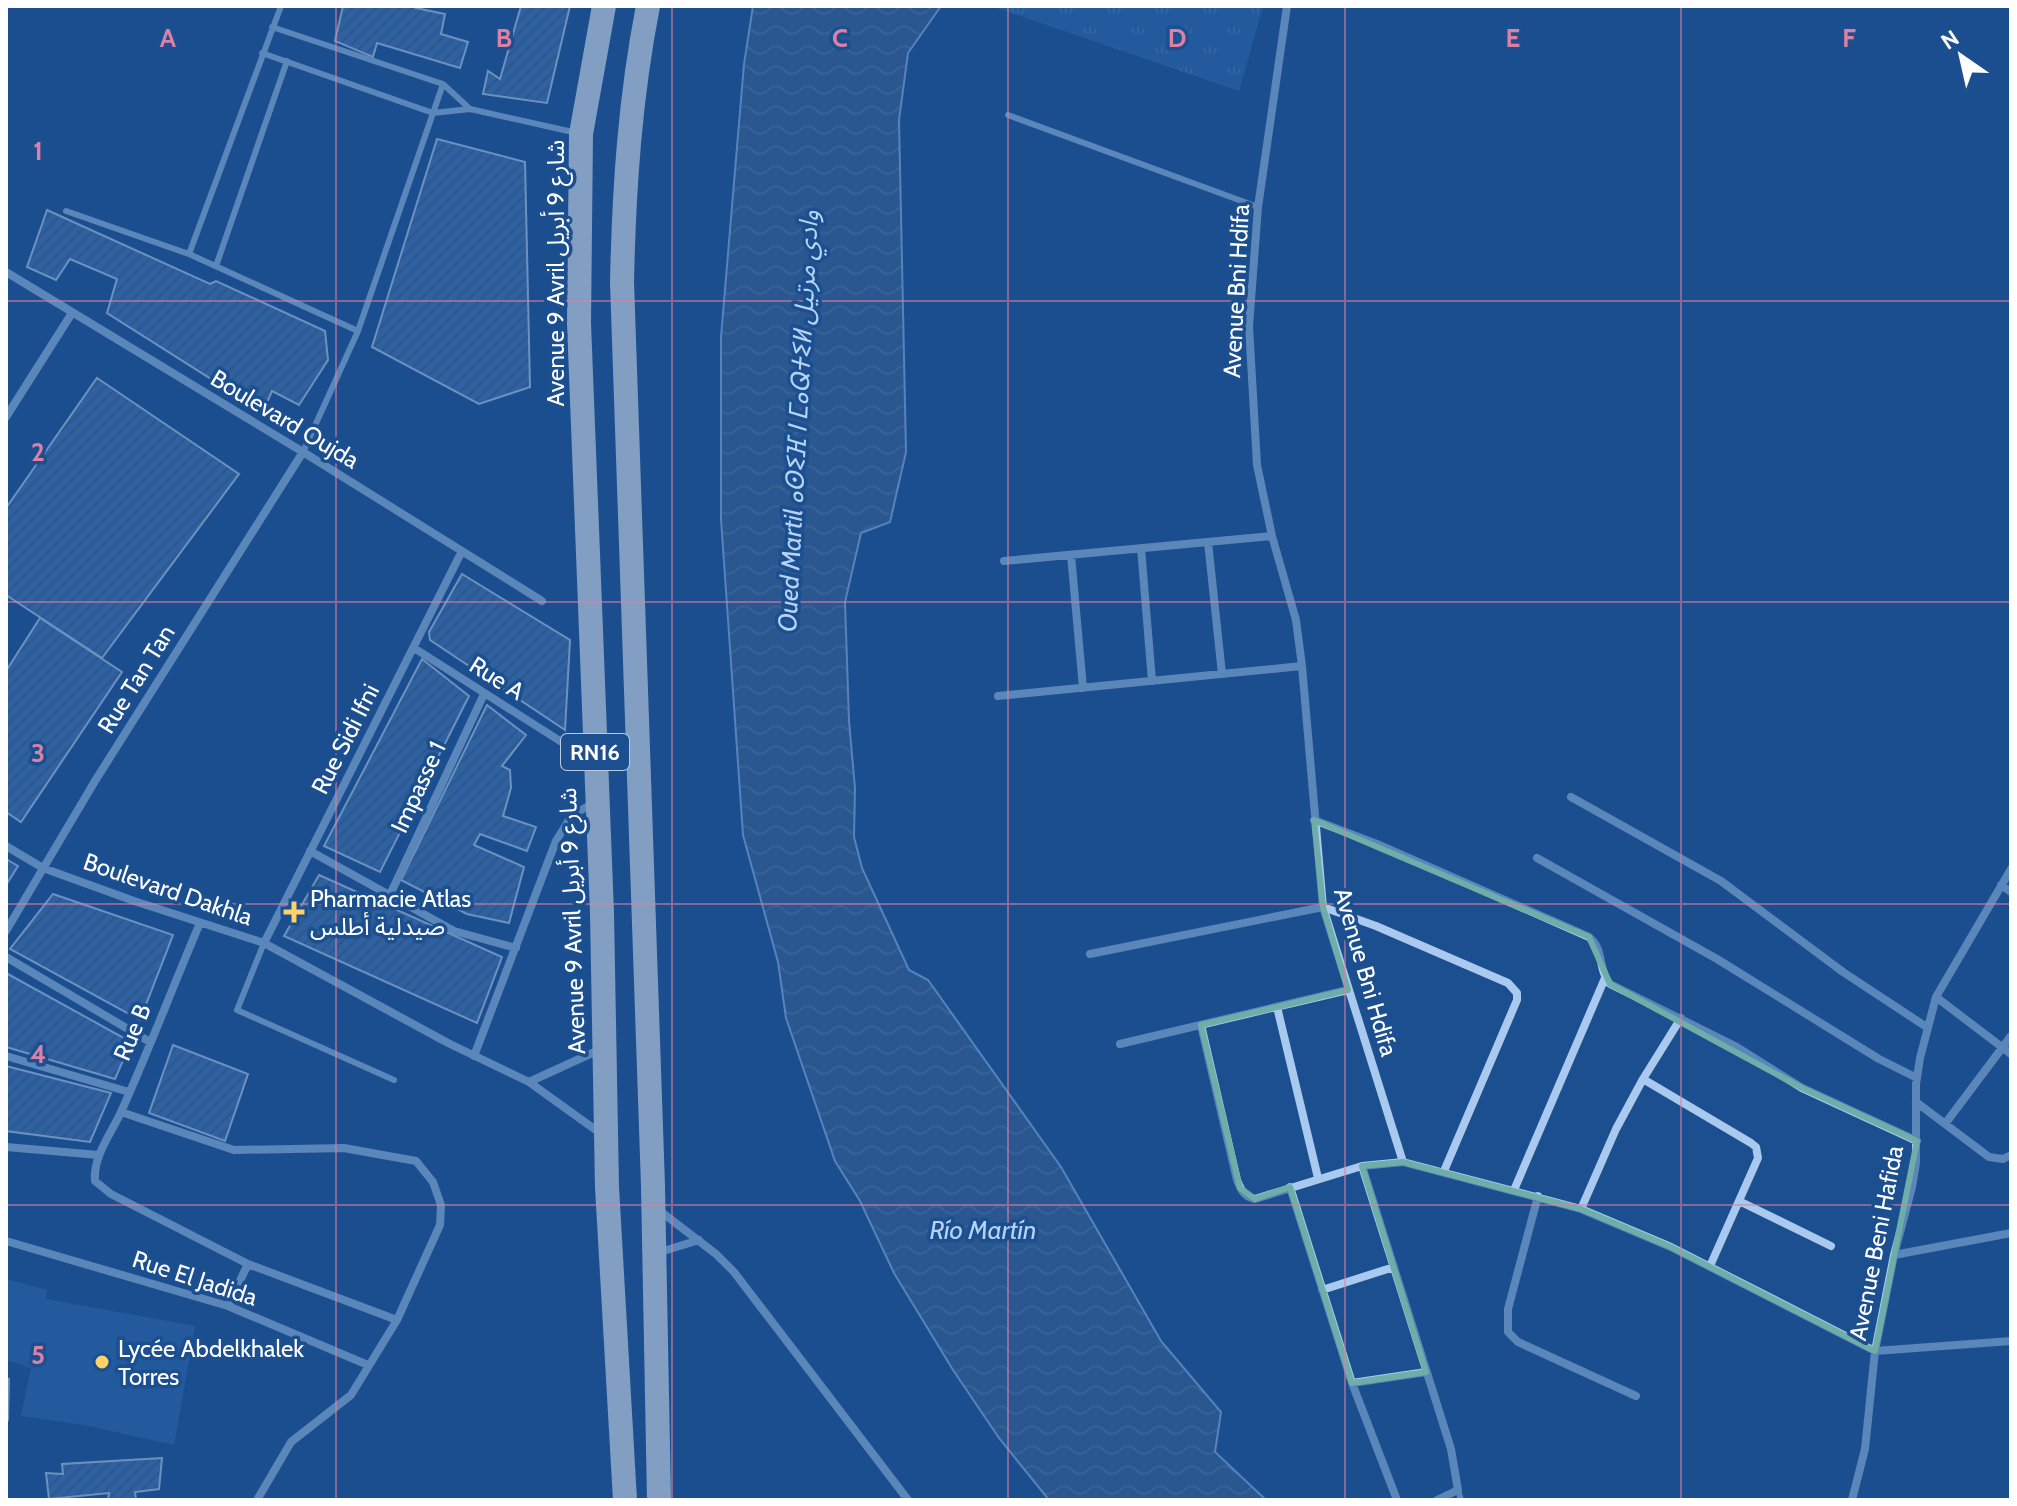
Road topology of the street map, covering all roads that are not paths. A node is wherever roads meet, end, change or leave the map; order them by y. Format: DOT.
graph roads {
  1 [pos="281,6"];
  2 [pos="604,6"];
  3 [pos="648,6"];
  4 [pos="1287,6"];
  5 [pos="272,27"];
  6 [pos="262,53"];
  7 [pos="287,61"];
  8 [pos="443,84"];
  9 [pos="470,109"];
  10 [pos="433,113"];
  11 [pos="1008,115"];
  12 [pos="581,134"];
  13 [pos="1258,207"];
  14 [pos="66,211"];
  15 [pos="189,254"];
  16 [pos="216,266"];
  17 [pos="6,272"];
  18 [pos="72,313"];
  19 [pos="358,331"];
  20 [pos="6,417"];
  21 [pos="303,452"];
  22 [pos="1272,536"];
  23 [pos="1208,542"];
  24 [pos="1141,548"];
  25 [pos="461,553"];
  26 [pos="1071,555"];
  27 [pos="1004,561"];
  28 [pos="542,601"];
  29 [pos="414,648"];
  30 [pos="1302,666"];
  31 [pos="1222,674"];
  32 [pos="1152,681"];
  33 [pos="1083,688"];
  34 [pos="484,694"];
  35 [pos="998,696"];
  36 [pos="560,741"];
  37 [pos="1571,797"];
  38 [pos="597,802"];
  39 [pos="1314,820"];
  40 [pos="6,846"];
  41 [pos="310,851"];
  42 [pos="1537,858"];
  43 [pos="43,868"];
  44 [pos="2011,869"];
  45 [pos="2001,885"];
  46 [pos="2011,892"];
  47 [pos="389,897"];
  48 [pos="1323,907"];
  49 [pos="200,923"];
  50 [pos="6,931"];
  51 [pos="264,943"];
  52 [pos="516,948"];
  53 [pos="1090,954"];
  54 [pos="6,957"];
  55 [pos="1605,978"];
  56 [pos="1348,990"];
  57 [pos="1936,997"];
  58 [pos="1277,1007"];
  59 [pos="1681,1018"];
  60 [pos="1201,1025"];
  61 [pos="1928,1028"];
  62 [pos="2011,1036"];
  63 [pos="150,1042"];
  64 [pos="1120,1044"];
  65 [pos="604,1048"];
  66 [pos="2003,1048"];
  67 [pos="2011,1054"];
  68 [pos="6,1056"];
  69 [pos="474,1056"];
  70 [pos="1917,1078"];
  71 [pos="1643,1079"];
  72 [pos="394,1080"];
  73 [pos="529,1082"];
  74 [pos="129,1092"];
  75 [pos="1916,1102"];
  76 [pos="121,1112"];
  77 [pos="1945,1124"];
  78 [pos="605,1136"];
  79 [pos="1917,1141"];
  80 [pos="6,1147"];
  81 [pos="99,1155"];
  82 [pos="2011,1155"];
  83 [pos="1403,1162"];
  84 [pos="1362,1166"];
  85 [pos="1444,1171"];
  86 [pos="1318,1178"];
  87 [pos="1290,1187"];
  88 [pos="1514,1190"];
  89 [pos="1538,1196"];
  90 [pos="1739,1201"];
  91 [pos="653,1206"];
  92 [pos="1581,1209"];
  93 [pos="2011,1233"];
  94 [pos="699,1240"];
  95 [pos="6,1241"];
  96 [pos="1831,1246"];
  97 [pos="655,1254"];
  98 [pos="1894,1255"];
  99 [pos="248,1264"];
  100 [pos="1710,1266"];
  101 [pos="1394,1267"];
  102 [pos="1322,1290"];
  103 [pos="228,1306"];
  104 [pos="397,1320"];
  105 [pos="2011,1341"];
  106 [pos="1875,1351"];
  107 [pos="368,1365"];
  108 [pos="1426,1372"];
  109 [pos="1352,1383"];
  110 [pos="1636,1396"];
  111 [pos="1459,1495"];
  112 [pos="257,1500"];
  113 [pos="625,1500"];
  114 [pos="659,1500"];
  115 [pos="908,1500"];
  116 [pos="1397,1500"];
  117 [pos="1437,1500"];
  118 [pos="1852,1500"];
  1 -- 5 [label="lane"];
  2 -- 12 [label="highway, Avenue 9 Avril شارع 9 أبريل / RN16"];
  3 -- 91 [label="highway, RN16"];
  4 -- 13 [label="street, Avenue Bni Hdifa"];
  5 -- 6 [label="lane"];
  5 -- 8 [label="lane"];
  6 -- 7 [label="lane"];
  6 -- 15 [label="lane"];
  7 -- 10 [label="lane"];
  7 -- 16 [label="lane"];
  8 -- 9 [label="lane"];
  8 -- 10 [label="lane"];
  9 -- 10 [label="lane"];
  9 -- 12 [label="lane"];
  10 -- 19 [label="lane"];
  11 -- 13 [label="lane"];
  12 -- 38 [label="highway, Avenue 9 Avril شارع 9 أبريل / RN16"];
  13 -- 22 [label="street, Avenue Bni Hdifa"];
  14 -- 15 [label="lane"];
  15 -- 16 [label="lane"];
  16 -- 19 [label="lane"];
  17 -- 18 [label="street, Boulevard Oujda"];
  18 -- 20 [label="street"];
  18 -- 21 [label="street, Boulevard Oujda"];
  19 -- 21 [label="lane"];
  21 -- 25 [label="street, Boulevard Oujda"];
  21 -- 43 [label="street, Rue Tan Tan"];
  22 -- 23 [label="street"];
  22 -- 30 [label="street, Avenue Bni Hdifa"];
  23 -- 24 [label="street"];
  23 -- 31 [label="street"];
  24 -- 26 [label="street"];
  24 -- 32 [label="street"];
  25 -- 28 [label="street, Boulevard Oujda"];
  25 -- 29 [label="street, Rue Sidi Ifni"];
  26 -- 27 [label="street"];
  26 -- 33 [label="street"];
  29 -- 34 [label="street, Rue A"];
  29 -- 41 [label="street, Rue Sidi Ifni"];
  30 -- 31 [label="street"];
  30 -- 39 [label="street, Avenue Bni Hdifa"];
  31 -- 32 [label="street"];
  32 -- 33 [label="street"];
  33 -- 35 [label="street"];
  34 -- 36 [label="street, Rue A"];
  34 -- 47 [label="street, Impasse 1"];
  37 -- 61 [label="street"];
  38 -- 52 [label="street"];
  38 -- 65 [label="highway, Avenue 9 Avril شارع 9 أبريل / RN16"];
  39 -- 48 [label="street, Avenue Bni Hdifa"];
  39 -- 55 [label="street"];
  40 -- 43 [label="street, Boulevard Dakhla"];
  41 -- 47 [label="street"];
  41 -- 51 [label="street, Rue Sidi Ifni"];
  42 -- 70 [label="street"];
  43 -- 49 [label="street, Boulevard Dakhla"];
  43 -- 50 [label="street, Rue Tan Tan"];
  44 -- 45 [label="street, Avenue Beni Hafida"];
  45 -- 46 [label="street"];
  45 -- 57 [label="street, Avenue Beni Hafida"];
  47 -- 52 [label="street"];
  48 -- 53 [label="street"];
  48 -- 56 [label="street, Avenue Bni Hdifa"];
  48 -- 85 [label="street"];
  49 -- 51 [label="street, Boulevard Dakhla"];
  49 -- 63 [label="street, Rue B"];
  51 -- 69 [label="street, Boulevard Dakhla"];
  51 -- 72 [label="lane"];
  52 -- 69 [label="street"];
  54 -- 63 [label="street"];
  55 -- 59 [label="street"];
  55 -- 88 [label="street"];
  56 -- 58 [label="street"];
  56 -- 83 [label="street, Avenue Bni Hdifa"];
  57 -- 61 [label="street, Avenue Beni Hafida"];
  57 -- 66 [label="street"];
  58 -- 60 [label="street"];
  58 -- 86 [label="street"];
  59 -- 71 [label="street"];
  59 -- 79 [label="street"];
  60 -- 64 [label="street"];
  60 -- 87 [label="street"];
  61 -- 70 [label="street, Avenue Beni Hafida"];
  62 -- 66 [label="street"];
  63 -- 74 [label="street, Rue B"];
  65 -- 73 [label="street"];
  65 -- 78 [label="highway, Avenue 9 Avril شارع 9 أبريل / RN16"];
  66 -- 67 [label="street"];
  66 -- 77 [label="street"];
  68 -- 74 [label="street"];
  69 -- 73 [label="street, Boulevard Dakhla"];
  70 -- 75 [label="street, Avenue Beni Hafida"];
  71 -- 90 [label="street"];
  71 -- 92 [label="street"];
  73 -- 78 [label="street, Boulevard Dakhla"];
  74 -- 76 [label="street, Rue B"];
  75 -- 77 [label="street"];
  75 -- 79 [label="street, Avenue Beni Hafida"];
  76 -- 81 [label="street, Rue B"];
  76 -- 104 [label="street"];
  77 -- 82 [label="street"];
  78 -- 113 [label="highway, Avenue 9 Avril شارع 9 أبريل / RN16"];
  79 -- 98 [label="street, Avenue Beni Hafida"];
  80 -- 81 [label="street"];
  81 -- 99 [label="street"];
  83 -- 84 [label="street"];
  83 -- 85 [label="street"];
  84 -- 86 [label="street"];
  84 -- 101 [label="street"];
  85 -- 88 [label="street"];
  86 -- 87 [label="street"];
  87 -- 102 [label="street"];
  88 -- 89 [label="street"];
  89 -- 92 [label="street"];
  89 -- 110 [label="street"];
  90 -- 96 [label="street"];
  90 -- 100 [label="street"];
  91 -- 94 [label="street"];
  91 -- 97 [label="highway, RN16"];
  92 -- 100 [label="street"];
  93 -- 98 [label="street"];
  94 -- 97 [label="street"];
  94 -- 115 [label="street"];
  95 -- 103 [label="street, Rue El Jadida"];
  97 -- 114 [label="highway, RN16"];
  98 -- 106 [label="street, Avenue Beni Hafida"];
  99 -- 103 [label="street"];
  99 -- 104 [label="street"];
  100 -- 106 [label="street"];
  101 -- 102 [label="street"];
  101 -- 108 [label="street"];
  102 -- 109 [label="street"];
  103 -- 107 [label="street, Rue El Jadida"];
  104 -- 107 [label="street"];
  105 -- 106 [label="street"];
  106 -- 118 [label="street, Avenue Beni Hafida"];
  107 -- 112 [label="street"];
  108 -- 109 [label="street"];
  108 -- 111 [label="street"];
  109 -- 116 [label="street"];
  111 -- 117 [label="street"];
}
